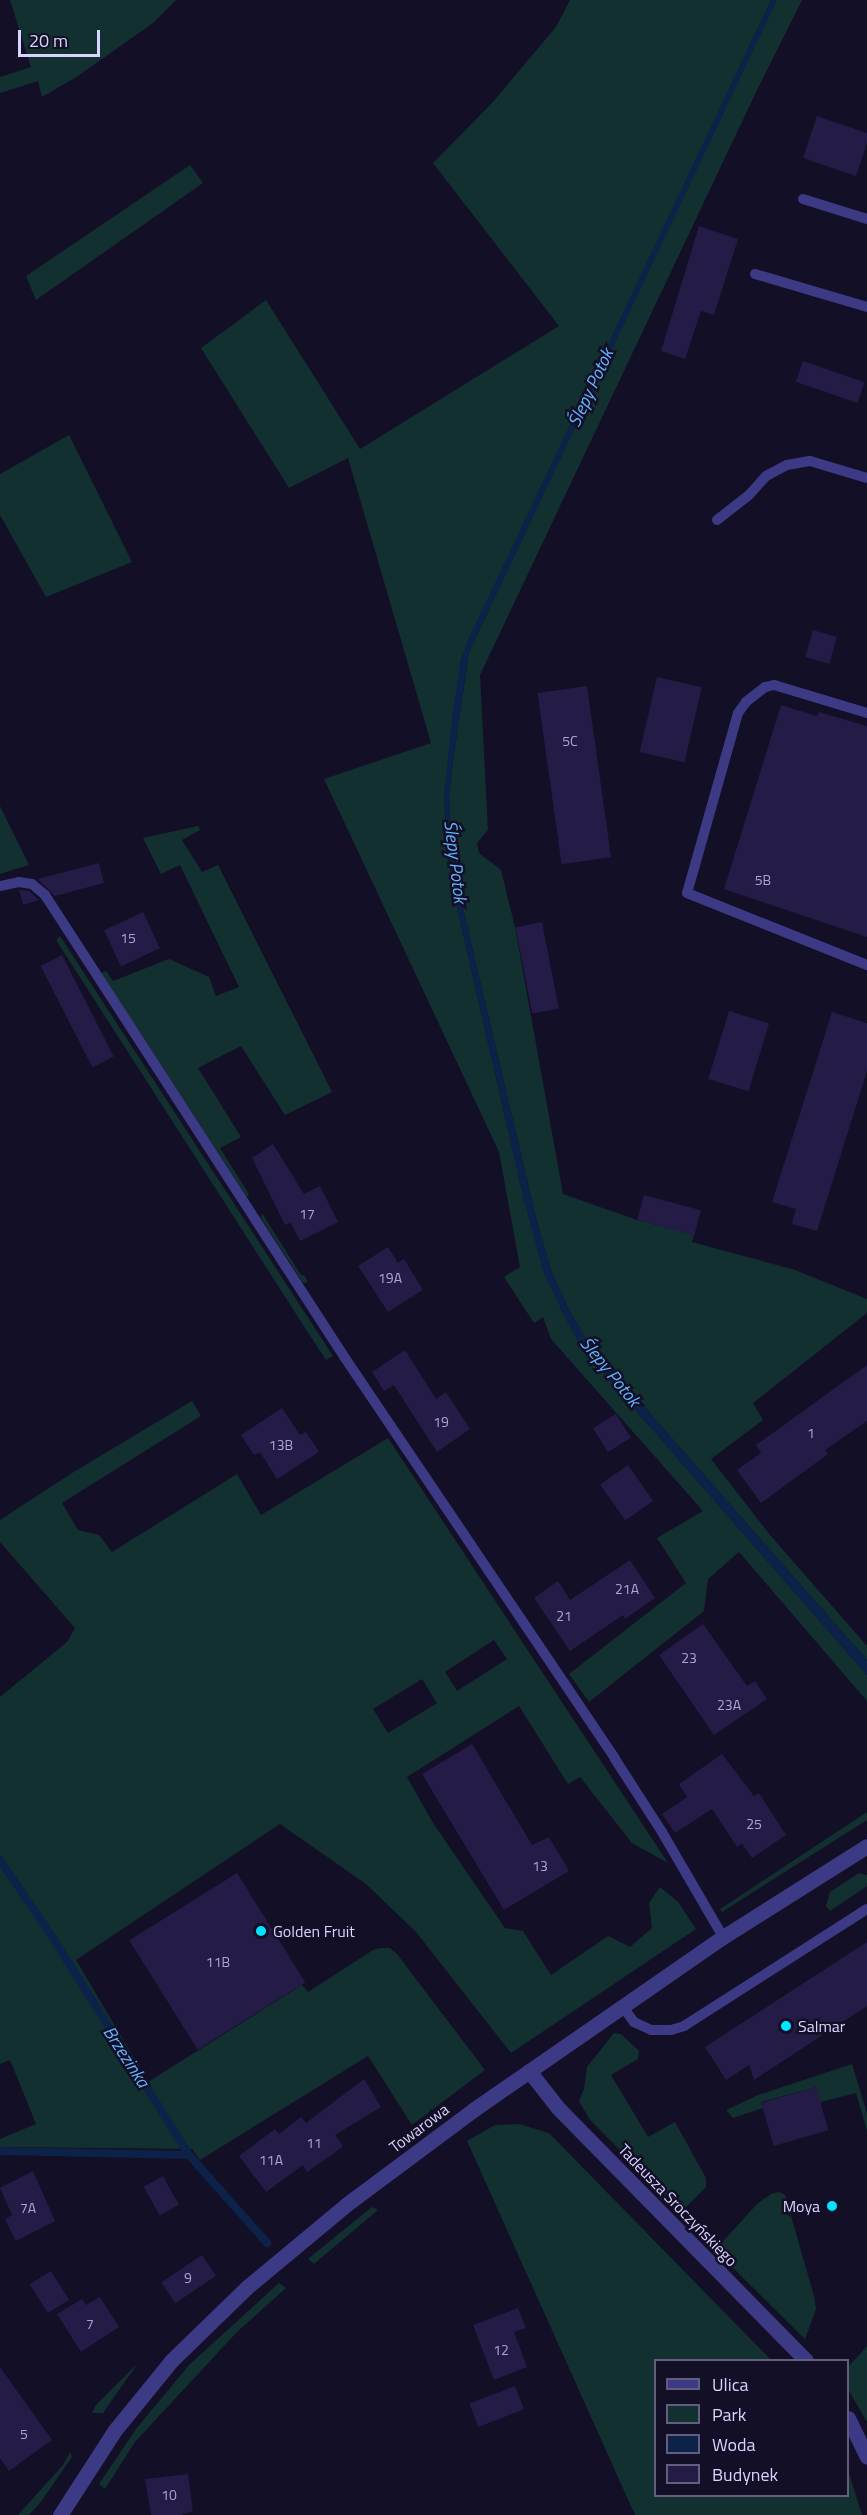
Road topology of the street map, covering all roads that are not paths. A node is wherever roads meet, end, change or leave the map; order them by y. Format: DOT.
graph roads {
  1 [pos="803,199"];
  2 [pos="867,219"];
  3 [pos="755,274"];
  4 [pos="867,307"];
  5 [pos="867,478"];
  6 [pos="717,520"];
  7 [pos="867,713"];
  8 [pos="0,886"];
  9 [pos="867,965"];
  10 [pos="867,1846"];
  11 [pos="867,1909"];
  12 [pos="723,1937"];
  13 [pos="623,2007"];
  14 [pos="529,2071"];
  15 [pos="804,2359"];
  16 [pos="849,2420"];
  17 [pos="867,2457"];
  18 [pos="60,2515"];
  1 -- 2 [label="lane"];
  3 -- 4 [label="lane"];
  5 -- 6 [label="lane"];
  7 -- 9 [label="lane"];
  8 -- 12 [label="lane"];
  10 -- 12 [label="street, Towarowa"];
  11 -- 13 [label="lane"];
  12 -- 13 [label="street, Towarowa"];
  13 -- 14 [label="street, Towarowa"];
  14 -- 15 [label="street, Tadeusza Sroczyńskiego"];
  14 -- 18 [label="street, Towarowa"];
  16 -- 17 [label="street"];
}
